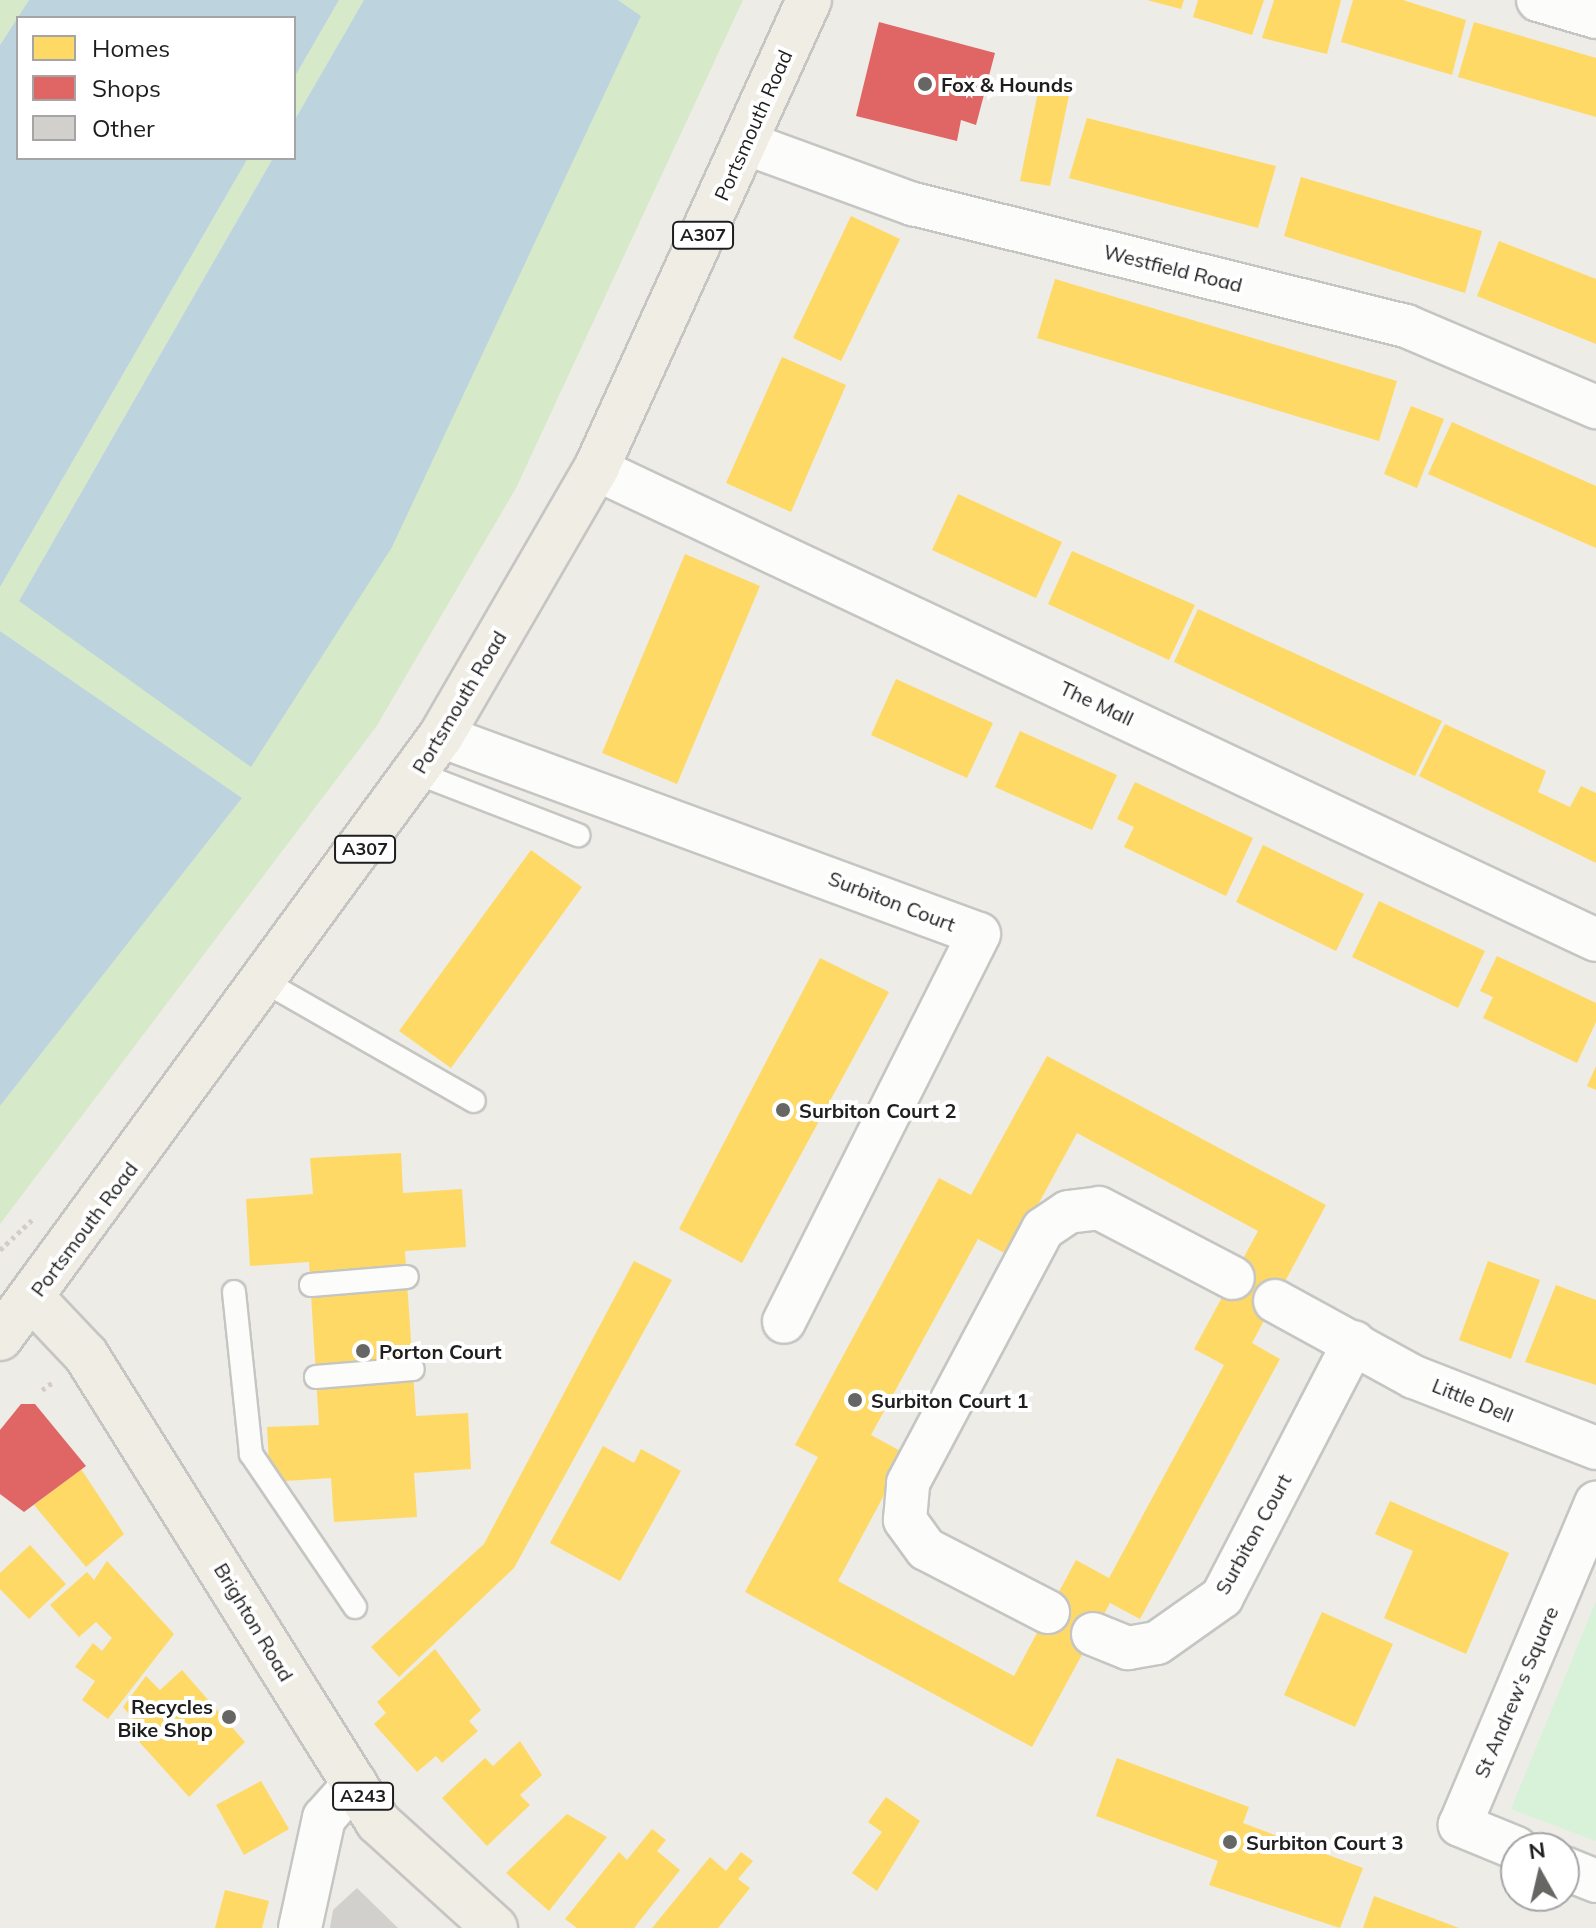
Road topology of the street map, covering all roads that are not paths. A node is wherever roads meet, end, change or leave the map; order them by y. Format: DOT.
graph roads {
  1 [pos="809,0"];
  2 [pos="1538,0"];
  3 [pos="1596,17"];
  4 [pos="745,143"];
  5 [pos="1596,407"];
  6 [pos="596,469"];
  7 [pos="441,736"];
  8 [pos="417,773"];
  9 [pos="578,835"];
  10 [pos="1596,940"];
  11 [pos="267,983"];
  12 [pos="474,1101"];
  13 [pos="407,1277"];
  14 [pos="1233,1278"];
  15 [pos="311,1285"];
  16 [pos="234,1292"];
  17 [pos="33,1299"];
  18 [pos="1275,1301"];
  19 [pos="784,1322"];
  20 [pos="0,1338"];
  21 [pos="1354,1342"];
  22 [pos="413,1369"];
  23 [pos="316,1377"];
  24 [pos="1596,1448"];
  25 [pos="1596,1503"];
  26 [pos="355,1607"];
  27 [pos="1048,1612"];
  28 [pos="1093,1634"];
  29 [pos="355,1783"];
  30 [pos="1500,1841"];
  31 [pos="300,1928"];
  32 [pos="495,1928"];
  1 -- 4 [label="main road, Portsmouth Road / A307"];
  2 -- 3 [label="street"];
  4 -- 5 [label="street, Westfield Road"];
  4 -- 6 [label="main road, Portsmouth Road / A307"];
  6 -- 7 [label="main road, Portsmouth Road / A307"];
  6 -- 10 [label="street, The Mall"];
  7 -- 8 [label="main road, Portsmouth Road / A307"];
  7 -- 19 [label="street, Surbiton Court"];
  8 -- 9 [label="lane"];
  8 -- 11 [label="main road, Portsmouth Road / A307"];
  11 -- 12 [label="lane"];
  11 -- 17 [label="main road, Portsmouth Road / A307"];
  13 -- 15 [label="lane"];
  14 -- 27 [label="street"];
  16 -- 26 [label="lane"];
  17 -- 20 [label="main road, Portsmouth Road / A307"];
  17 -- 29 [label="main road, Brighton Road / A243"];
  18 -- 21 [label="street, Little Dell"];
  21 -- 24 [label="street, Little Dell"];
  21 -- 28 [label="street, Surbiton Court"];
  22 -- 23 [label="lane"];
  25 -- 30 [label="street, St Andrew's Square"];
  29 -- 31 [label="street"];
  29 -- 32 [label="main road, Brighton Road / A243"];
}
